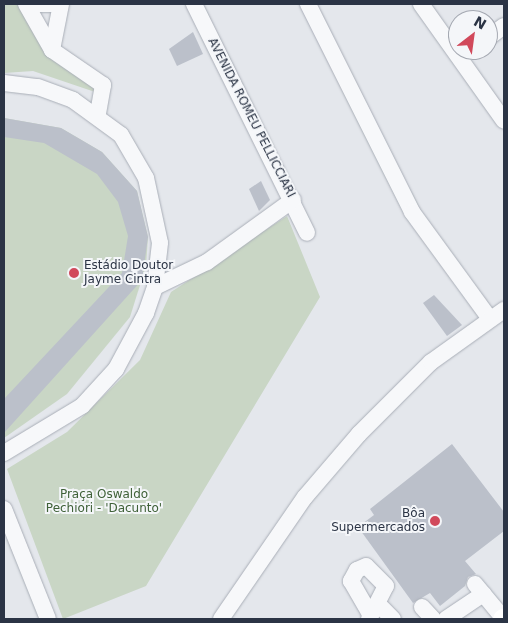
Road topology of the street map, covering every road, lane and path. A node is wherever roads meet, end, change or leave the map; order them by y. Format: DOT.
graph roads {
  1 [pos="26,4"];
  2 [pos="38,4"];
  3 [pos="56,4"];
  4 [pos="61,4"];
  5 [pos="194,4"];
  6 [pos="308,4"];
  7 [pos="421,4"];
  8 [pos="448,35"];
  9 [pos="52,50"];
  10 [pos="469,60"];
  11 [pos="4,83"];
  12 [pos="98,114"];
  13 [pos="504,120"];
  14 [pos="293,200"];
  15 [pos="307,233"];
  16 [pos="156,287"];
  17 [pos="504,310"];
  18 [pos="490,318"];
  19 [pos="4,453"];
  20 [pos="4,509"];
  21 [pos="7,529"];
  22 [pos="372,612"];
  23 [pos="48,619"];
  24 [pos="221,619"];
  25 [pos="393,619"];
  26 [pos="446,619"];
  27 [pos="504,619"];
  1 -- 9 [label="street"];
  2 -- 3 [label="street"];
  4 -- 9 [label="street"];
  5 -- 14 [label="street, AVENIDA ROMEU PELLICCIARI"];
  6 -- 18 [label="street"];
  7 -- 8 [label="street"];
  9 -- 12 [label="street"];
  10 -- 13 [label="street"];
  11 -- 12 [label="street"];
  12 -- 16 [label="street"];
  14 -- 15 [label="street, AVENIDA ROMEU PELLICCIARI"];
  14 -- 16 [label="street"];
  16 -- 19 [label="street"];
  17 -- 18 [label="street"];
  18 -- 24 [label="street"];
  20 -- 21 [label="street"];
  21 -- 23 [label="street"];
  22 -- 25 [label="street"];
  26 -- 27 [label="street"];
}
